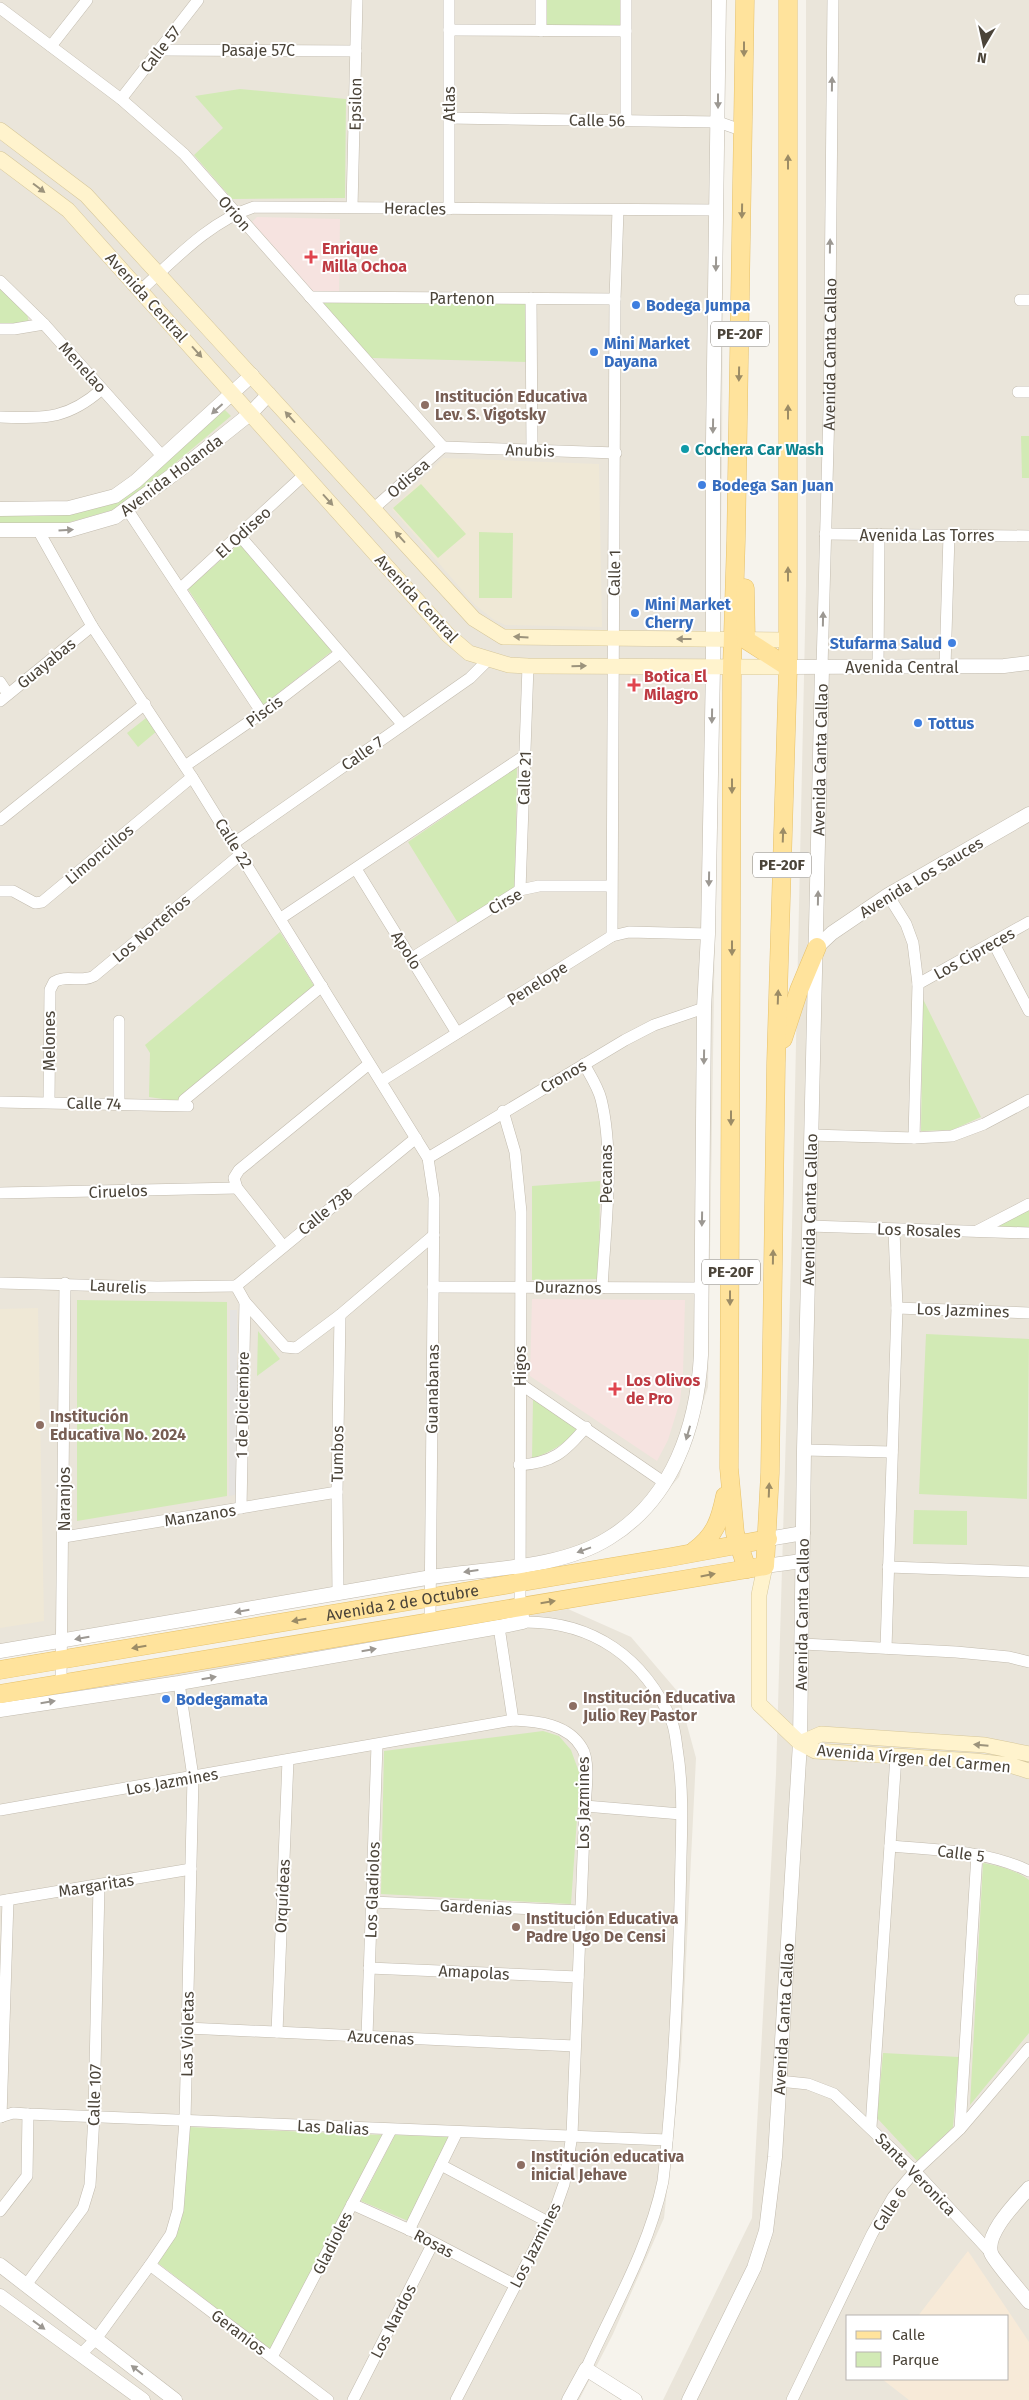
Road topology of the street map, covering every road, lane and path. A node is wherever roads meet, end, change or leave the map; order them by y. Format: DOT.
graph roads {
  1 [pos="87,0"];
  2 [pos="198,0"];
  3 [pos="357,0"];
  4 [pos="449,0"];
  5 [pos="541,0"];
  6 [pos="626,0"];
  7 [pos="718,0"];
  8 [pos="745,0"];
  9 [pos="788,0"];
  10 [pos="833,0"];
  11 [pos="0,8"];
  12 [pos="449,30"];
  13 [pos="542,31"];
  14 [pos="626,32"];
  15 [pos="51,46"];
  16 [pos="159,50"];
  17 [pos="356,51"];
  18 [pos="121,99"];
  19 [pos="449,118"];
  20 [pos="626,120"];
  21 [pos="718,122"];
  22 [pos="0,130"];
  23 [pos="744,131"];
  24 [pos="0,159"];
  25 [pos="352,207"];
  26 [pos="449,209"];
  27 [pos="618,210"];
  28 [pos="717,210"];
  29 [pos="235,213"];
  30 [pos="160,274"];
  31 [pos="0,281"];
  32 [pos="142,290"];
  33 [pos="310,297"];
  34 [pos="531,298"];
  35 [pos="615,299"];
  36 [pos="44,324"];
  37 [pos="0,329"];
  38 [pos="252,376"];
  39 [pos="102,389"];
  40 [pos="234,394"];
  41 [pos="269,394"];
  42 [pos="251,413"];
  43 [pos="0,418"];
  44 [pos="443,447"];
  45 [pos="532,450"];
  46 [pos="616,453"];
  47 [pos="163,457"];
  48 [pos="306,474"];
  49 [pos="374,508"];
  50 [pos="0,509"];
  51 [pos="127,510"];
  52 [pos="0,530"];
  53 [pos="38,530"];
  54 [pos="825,534"];
  55 [pos="879,534"];
  56 [pos="949,535"];
  57 [pos="240,536"];
  58 [pos="1029,536"];
  59 [pos="180,588"];
  60 [pos="92,626"];
  61 [pos="613,640"];
  62 [pos="713,640"];
  63 [pos="739,640"];
  64 [pos="788,640"];
  65 [pos="340,653"];
  66 [pos="488,660"];
  67 [pos="1029,663"];
  68 [pos="613,665"];
  69 [pos="528,666"];
  70 [pos="713,667"];
  71 [pos="732,667"];
  72 [pos="878,667"];
  73 [pos="945,667"];
  74 [pos="788,668"];
  75 [pos="822,668"];
  76 [pos="0,682"];
  77 [pos="4,697"];
  78 [pos="145,704"];
  79 [pos="262,713"];
  80 [pos="402,724"];
  81 [pos="524,756"];
  82 [pos="184,766"];
  83 [pos="192,777"];
  84 [pos="1029,814"];
  85 [pos="0,820"];
  86 [pos="234,843"];
  87 [pos="241,854"];
  88 [pos="356,869"];
  89 [pos="611,886"];
  90 [pos="520,890"];
  91 [pos="0,891"];
  92 [pos="888,895"];
  93 [pos="280,918"];
  94 [pos="1029,922"];
  95 [pos="708,934"];
  96 [pos="612,936"];
  97 [pos="993,942"];
  98 [pos="817,947"];
  99 [pos="412,958"];
  100 [pos="54,982"];
  101 [pos="918,984"];
  102 [pos="322,986"];
  103 [pos="704,1008"];
  104 [pos="1029,1011"];
  105 [pos="119,1021"];
  106 [pos="457,1033"];
  107 [pos="370,1064"];
  108 [pos="584,1064"];
  109 [pos="776,1064"];
  110 [pos="381,1081"];
  111 [pos="1029,1100"];
  112 [pos="0,1102"];
  113 [pos="49,1102"];
  114 [pos="119,1104"];
  115 [pos="503,1112"];
  116 [pos="811,1135"];
  117 [pos="416,1138"];
  118 [pos="914,1138"];
  119 [pos="428,1158"];
  120 [pos="237,1188"];
  121 [pos="0,1193"];
  122 [pos="1029,1204"];
  123 [pos="809,1226"];
  124 [pos="894,1230"];
  125 [pos="976,1232"];
  126 [pos="1029,1233"];
  127 [pos="434,1235"];
  128 [pos="283,1246"];
  129 [pos="0,1283"];
  130 [pos="65,1283"];
  131 [pos="236,1286"];
  132 [pos="434,1287"];
  133 [pos="520,1287"];
  134 [pos="602,1288"];
  135 [pos="702,1288"];
  136 [pos="246,1302"];
  137 [pos="897,1308"];
  138 [pos="1029,1312"];
  139 [pos="340,1315"];
  140 [pos="519,1382"];
  141 [pos="586,1427"];
  142 [pos="804,1450"];
  143 [pos="892,1452"];
  144 [pos="520,1464"];
  145 [pos="730,1468"];
  146 [pos="665,1484"];
  147 [pos="337,1492"];
  148 [pos="241,1508"];
  149 [pos="803,1533"];
  150 [pos="64,1537"];
  151 [pos="768,1539"];
  152 [pos="738,1543"];
  153 [pos="692,1552"];
  154 [pos="802,1561"];
  155 [pos="519,1565"];
  156 [pos="765,1566"];
  157 [pos="888,1567"];
  158 [pos="746,1569"];
  159 [pos="1029,1572"];
  160 [pos="431,1577"];
  161 [pos="520,1583"];
  162 [pos="338,1593"];
  163 [pos="760,1596"];
  164 [pos="431,1597"];
  165 [pos="522,1614"];
  166 [pos="430,1621"];
  167 [pos="498,1627"];
  168 [pos="62,1641"];
  169 [pos="803,1644"];
  170 [pos="886,1648"];
  171 [pos="0,1651"];
  172 [pos="1029,1652"];
  173 [pos="1009,1656"];
  174 [pos="62,1660"];
  175 [pos="1029,1662"];
  176 [pos="0,1670"];
  177 [pos="179,1683"];
  178 [pos="60,1684"];
  179 [pos="0,1694"];
  180 [pos="759,1704"];
  181 [pos="0,1710"];
  182 [pos="513,1720"];
  183 [pos="800,1743"];
  184 [pos="378,1745"];
  185 [pos="1029,1754"];
  186 [pos="896,1756"];
  187 [pos="288,1760"];
  188 [pos="1029,1771"];
  189 [pos="193,1777"];
  190 [pos="585,1806"];
  191 [pos="0,1810"];
  192 [pos="681,1814"];
  193 [pos="890,1846"];
  194 [pos="977,1854"];
  195 [pos="191,1870"];
  196 [pos="1029,1871"];
  197 [pos="99,1885"];
  198 [pos="4,1900"];
  199 [pos="372,1902"];
  200 [pos="581,1912"];
  201 [pos="369,1968"];
  202 [pos="578,1977"];
  203 [pos="187,2028"];
  204 [pos="277,2032"];
  205 [pos="367,2036"];
  206 [pos="575,2046"];
  207 [pos="1029,2048"];
  208 [pos="779,2081"];
  209 [pos="28,2114"];
  210 [pos="94,2116"];
  211 [pos="0,2117"];
  212 [pos="185,2120"];
  213 [pos="871,2127"];
  214 [pos="960,2129"];
  215 [pos="392,2130"];
  216 [pos="457,2132"];
  217 [pos="572,2135"];
  218 [pos="668,2140"];
  219 [pos="441,2165"];
  220 [pos="915,2171"];
  221 [pos="1029,2188"];
  222 [pos="352,2204"];
  223 [pos="0,2212"];
  224 [pos="548,2222"];
  225 [pos="409,2230"];
  226 [pos="433,2243"];
  227 [pos="991,2253"];
  228 [pos="150,2265"];
  229 [pos="0,2266"];
  230 [pos="26,2285"];
  231 [pos="515,2285"];
  232 [pos="0,2296"];
  233 [pos="1029,2302"];
  234 [pos="96,2338"];
  235 [pos="80,2355"];
  236 [pos="272,2357"];
  237 [pos="586,2369"];
  238 [pos="136,2397"];
  239 [pos="175,2400"];
  240 [pos="328,2400"];
  241 [pos="353,2400"];
  242 [pos="456,2400"];
  243 [pos="570,2400"];
  244 [pos="635,2400"];
  245 [pos="689,2400"];
  246 [pos="792,2400"];
  1 -- 15 [label="street"];
  2 -- 16 [label="street, Calle 57"];
  3 -- 17 [label="street, Epsilon"];
  4 -- 12 [label="street, Atlas"];
  5 -- 13 [label="street"];
  6 -- 14 [label="street"];
  7 -- 21 [label="street, one-way"];
  8 -- 23 [label="main road, Avenida Canta Callao / PE-20F, one-way"];
  64 -- 9 [label="main road, Avenida Canta Callao / PE-20F, one-way"];
  54 -- 10 [label="street, Avenida Canta Callao, one-way"];
  11 -- 15 [label="street, Orion"];
  12 -- 13 [label="street"];
  12 -- 19 [label="street, Atlas"];
  13 -- 14 [label="street"];
  14 -- 20 [label="street"];
  15 -- 18 [label="street, Orion"];
  16 -- 17 [label="street, Pasaje 57C"];
  16 -- 18 [label="street, Calle 57"];
  17 -- 25 [label="street, Epsilon"];
  18 -- 29 [label="street, Orion"];
  19 -- 20 [label="street, Calle 56"];
  19 -- 26 [label="street, Atlas"];
  20 -- 21 [label="street, Calle 56"];
  21 -- 23 [label="street, Calle 56"];
  21 -- 28 [label="street"];
  22 -- 30 [label="main road, Avenida Central"];
  23 -- 63 [label="main road, Avenida Canta Callao / PE-20F, one-way"];
  24 -- 32 [label="main road, Avenida Central, one-way"];
  25 -- 26 [label="street, Heracles"];
  25 -- 29 [label="street, Heracles"];
  26 -- 27 [label="street, Heracles"];
  27 -- 28 [label="street, Heracles"];
  27 -- 35 [label="street, Calle 1"];
  28 -- 62 [label="street, one-way"];
  29 -- 30 [label="street, Heracles"];
  29 -- 33 [label="street, Orion"];
  30 -- 32 [label="street, Heracles"];
  30 -- 38 [label="main road, Avenida Central"];
  31 -- 36 [label="street, Menelao"];
  32 -- 40 [label="main road, Avenida Central, one-way"];
  33 -- 34 [label="street, Partenon"];
  33 -- 44 [label="street, Orion"];
  34 -- 35 [label="street, Partenon"];
  34 -- 45 [label="street"];
  35 -- 46 [label="street, Calle 1"];
  36 -- 37 [label="street"];
  36 -- 39 [label="street, Menelao"];
  38 -- 40 [label="street, Avenida Holanda"];
  38 -- 41 [label="main road, Avenida Central"];
  39 -- 43 [label="street"];
  39 -- 47 [label="street, Menelao"];
  40 -- 42 [label="main road, Avenida Central"];
  40 -- 47 [label="street, Avenida Holanda, one-way"];
  41 -- 42 [label="street, Avenida Holanda"];
  49 -- 41 [label="main road, Avenida Central, one-way"];
  42 -- 48 [label="main road, Avenida Central"];
  42 -- 51 [label="street, Avenida Holanda"];
  44 -- 45 [label="street, Anubis"];
  44 -- 49 [label="street, Odisea"];
  45 -- 46 [label="street, Anubis"];
  46 -- 61 [label="street, Calle 1"];
  47 -- 50 [label="street, Avenida Holanda"];
  48 -- 57 [label="street, El Odiseo"];
  48 -- 66 [label="main road, Avenida Central, one-way"];
  61 -- 49 [label="main road, Avenida Central, one-way"];
  53 -- 51 [label="street, Avenida Holanda, one-way"];
  51 -- 59 [label="street"];
  52 -- 53 [label="street, Avenida Holanda"];
  53 -- 60 [label="street, Calle 22"];
  54 -- 55 [label="street, Avenida Las Torres"];
  75 -- 54 [label="street, Avenida Canta Callao, one-way"];
  55 -- 56 [label="street, Avenida Las Torres"];
  55 -- 72 [label="street"];
  56 -- 58 [label="street, Avenida Las Torres"];
  56 -- 73 [label="street"];
  57 -- 59 [label="street, El Odiseo"];
  57 -- 65 [label="street"];
  59 -- 79 [label="street"];
  60 -- 77 [label="street, Guayabas"];
  60 -- 78 [label="street, Calle 22"];
  62 -- 61 [label="main road, Avenida Central, one-way"];
  61 -- 68 [label="street, Calle 1"];
  62 -- 63 [label="main road, Avenida Central"];
  62 -- 70 [label="street"];
  63 -- 64 [label="main road, Avenida Central"];
  63 -- 71 [label="main road, Avenida Canta Callao / PE-20F"];
  63 -- 74 [label="main road"];
  64 -- 74 [label="main road, Avenida Canta Callao / PE-20F"];
  65 -- 79 [label="street, Piscis"];
  65 -- 80 [label="street"];
  66 -- 69 [label="main road, Avenida Central"];
  66 -- 80 [label="street, Calle 7"];
  67 -- 73 [label="street, Avenida Central"];
  69 -- 68 [label="main road, Avenida Central, one-way"];
  68 -- 70 [label="main road, Avenida Central"];
  68 -- 89 [label="street, Calle 1"];
  69 -- 81 [label="street, Calle 21"];
  70 -- 71 [label="main road, Avenida Central"];
  70 -- 95 [label="street, one-way"];
  71 -- 74 [label="main road, Avenida Central"];
  71 -- 145 [label="main road, Avenida Canta Callao / PE-20F, one-way"];
  72 -- 73 [label="street, Avenida Central"];
  72 -- 75 [label="street, Avenida Central"];
  74 -- 75 [label="street, Avenida Central"];
  109 -- 74 [label="main road, Avenida Canta Callao / PE-20F, one-way"];
  98 -- 75 [label="street, Avenida Canta Callao, one-way"];
  76 -- 77 [label="street"];
  78 -- 82 [label="street, Calle 22"];
  78 -- 85 [label="street"];
  79 -- 82 [label="street, Piscis"];
  80 -- 86 [label="street, Calle 7"];
  81 -- 88 [label="street"];
  81 -- 90 [label="street, Calle 21"];
  82 -- 83 [label="street, Calle 22"];
  83 -- 86 [label="street, Calle 22"];
  83 -- 91 [label="street, Limoncillos"];
  84 -- 92 [label="street, Avenida Los Sauces"];
  86 -- 87 [label="street, Calle 22"];
  87 -- 93 [label="street, Calle 22"];
  87 -- 100 [label="street, Los Norteños"];
  88 -- 93 [label="street"];
  88 -- 99 [label="street, Apolo"];
  89 -- 90 [label="street, Cirse"];
  89 -- 96 [label="street, Calle 1"];
  90 -- 99 [label="street, Cirse"];
  92 -- 98 [label="street, Avenida Los Sauces"];
  92 -- 101 [label="street"];
  93 -- 102 [label="street, Calle 22"];
  94 -- 97 [label="street, Los Cipreces"];
  95 -- 96 [label="street, Penelope"];
  95 -- 103 [label="street"];
  96 -- 106 [label="street, Penelope"];
  97 -- 101 [label="street, Los Cipreces"];
  97 -- 104 [label="street"];
  98 -- 109 [label="main road"];
  98 -- 116 [label="street, Avenida Canta Callao"];
  99 -- 106 [label="street, Apolo"];
  100 -- 113 [label="street, Melones"];
  101 -- 118 [label="street"];
  102 -- 107 [label="street, Calle 22"];
  102 -- 114 [label="street, Calle 74"];
  103 -- 108 [label="street, Cronos"];
  103 -- 135 [label="street, one-way"];
  105 -- 114 [label="street"];
  106 -- 110 [label="street, Penelope"];
  107 -- 110 [label="street, Calle 22"];
  107 -- 120 [label="street"];
  108 -- 115 [label="street, Cronos"];
  108 -- 134 [label="street, Pecanas"];
  151 -- 109 [label="main road, Avenida Canta Callao / PE-20F, one-way"];
  110 -- 117 [label="street, Calle 22"];
  111 -- 118 [label="street"];
  112 -- 113 [label="street, Calle 74"];
  113 -- 114 [label="street, Calle 74"];
  115 -- 119 [label="street, Cronos"];
  115 -- 133 [label="street, Higos"];
  116 -- 118 [label="street"];
  116 -- 123 [label="street, Avenida Canta Callao"];
  117 -- 119 [label="street, Calle 22"];
  117 -- 128 [label="street, Calle 73B"];
  119 -- 127 [label="street, Guanabanas"];
  120 -- 121 [label="street, Ciruelos"];
  120 -- 128 [label="street"];
  122 -- 125 [label="street"];
  123 -- 124 [label="street, Los Rosales"];
  123 -- 142 [label="street, Avenida Canta Callao"];
  124 -- 125 [label="street, Los Rosales"];
  124 -- 137 [label="street"];
  125 -- 126 [label="street, Los Rosales"];
  127 -- 132 [label="street, Guanabanas"];
  127 -- 139 [label="street"];
  128 -- 131 [label="street, Calle 73B"];
  129 -- 130 [label="street, Laurelis"];
  130 -- 131 [label="street, Laurelis"];
  130 -- 150 [label="street, Naranjos"];
  131 -- 136 [label="street"];
  132 -- 133 [label="street, Duraznos"];
  132 -- 160 [label="street, Guanabanas"];
  133 -- 134 [label="street, Duraznos"];
  133 -- 140 [label="street, Higos"];
  134 -- 135 [label="street, Duraznos"];
  135 -- 146 [label="street, one-way"];
  136 -- 139 [label="street"];
  136 -- 148 [label="street, 1 de Diciembre"];
  137 -- 138 [label="street, Los Jazmines"];
  137 -- 143 [label="street"];
  139 -- 147 [label="street, Tumbos"];
  140 -- 141 [label="street"];
  140 -- 144 [label="street, Higos"];
  141 -- 144 [label="street"];
  141 -- 146 [label="street"];
  142 -- 143 [label="street"];
  142 -- 149 [label="street, Avenida Canta Callao"];
  143 -- 157 [label="street"];
  144 -- 155 [label="street, Higos"];
  145 -- 152 [label="main road, Avenida Canta Callao / PE-20F"];
  145 -- 153 [label="main road"];
  146 -- 155 [label="street, one-way"];
  147 -- 148 [label="street, Manzanos"];
  147 -- 162 [label="street, Tumbos"];
  148 -- 150 [label="street, Manzanos"];
  149 -- 151 [label="street, Avenida 2 de Octubre"];
  149 -- 154 [label="street, Avenida Canta Callao"];
  150 -- 168 [label="street, Naranjos"];
  151 -- 152 [label="main road, Avenida 2 de Octubre"];
  151 -- 156 [label="main road, Avenida Canta Callao / PE-20F"];
  152 -- 153 [label="main road, Avenida 2 de Octubre"];
  152 -- 158 [label="main road, Avenida Canta Callao / PE-20F"];
  153 -- 161 [label="main road, Avenida 2 de Octubre"];
  154 -- 156 [label="street, Avenida 2 de Octubre"];
  154 -- 169 [label="street, Avenida Canta Callao"];
  155 -- 160 [label="street, Avenida 2 de Octubre, one-way"];
  155 -- 161 [label="street, Higos"];
  156 -- 158 [label="main road, Avenida 2 de Octubre"];
  156 -- 163 [label="main road, Avenida Canta Callao / PE-20F"];
  157 -- 159 [label="street"];
  157 -- 170 [label="street"];
  158 -- 163 [label="main road, Avenida Canta Callao / PE-20F"];
  165 -- 158 [label="main road, Avenida 2 de Octubre, one-way"];
  160 -- 162 [label="street, Avenida 2 de Octubre"];
  160 -- 164 [label="street, Guanabanas"];
  161 -- 164 [label="main road, Avenida 2 de Octubre"];
  161 -- 165 [label="street, Higos"];
  162 -- 168 [label="street, Avenida 2 de Octubre, one-way"];
  163 -- 180 [label="main road, Avenida Canta Callao / PE-20F"];
  164 -- 166 [label="street, Guanabanas"];
  164 -- 174 [label="main road, Avenida 2 de Octubre, one-way"];
  165 -- 166 [label="main road, Avenida 2 de Octubre"];
  165 -- 167 [label="street"];
  165 -- 192 [label="street"];
  166 -- 178 [label="main road, Avenida 2 de Octubre"];
  177 -- 167 [label="street, one-way"];
  167 -- 182 [label="street"];
  168 -- 171 [label="street, Avenida 2 de Octubre"];
  168 -- 174 [label="street, Naranjos"];
  169 -- 170 [label="street"];
  169 -- 183 [label="street, Avenida Canta Callao"];
  170 -- 173 [label="street"];
  172 -- 173 [label="street"];
  173 -- 175 [label="street"];
  174 -- 176 [label="main road, Avenida 2 de Octubre"];
  174 -- 178 [label="street, Naranjos"];
  181 -- 177 [label="street, one-way"];
  177 -- 189 [label="street, Las Violetas"];
  178 -- 179 [label="main road, Avenida 2 de Octubre"];
  180 -- 183 [label="main road, Avenida Vírgen del Carmen"];
  182 -- 184 [label="street, Los Jazmines"];
  182 -- 190 [label="street, Los Jazmines"];
  185 -- 183 [label="main road, Avenida Vírgen del Carmen, one-way"];
  183 -- 186 [label="main road, Avenida Vírgen del Carmen"];
  183 -- 208 [label="street, Avenida Canta Callao"];
  184 -- 187 [label="street, Los Jazmines"];
  184 -- 199 [label="street, Los Gladiolos"];
  186 -- 188 [label="main road, Avenida Vírgen del Carmen"];
  186 -- 193 [label="street"];
  187 -- 189 [label="street, Los Jazmines"];
  187 -- 204 [label="street, Orquídeas"];
  189 -- 191 [label="street, Los Jazmines"];
  189 -- 195 [label="street, Las Violetas"];
  190 -- 192 [label="street"];
  190 -- 200 [label="street, Los Jazmines"];
  192 -- 218 [label="street"];
  193 -- 194 [label="street, Calle 5"];
  193 -- 213 [label="street"];
  194 -- 196 [label="street, Calle 5"];
  194 -- 214 [label="street"];
  195 -- 197 [label="street, Margaritas"];
  195 -- 203 [label="street, Las Violetas"];
  197 -- 198 [label="street, Margaritas"];
  197 -- 210 [label="street, Calle 107"];
  198 -- 211 [label="street"];
  199 -- 200 [label="street, Gardenias"];
  199 -- 201 [label="street, Los Gladiolos"];
  200 -- 202 [label="street, Los Jazmines"];
  201 -- 202 [label="street, Amapolas"];
  201 -- 205 [label="street, Los Gladiolos"];
  202 -- 206 [label="street, Los Jazmines"];
  203 -- 204 [label="street, Azucenas"];
  203 -- 212 [label="street, Las Violetas"];
  204 -- 205 [label="street, Azucenas"];
  205 -- 206 [label="street, Azucenas"];
  206 -- 217 [label="street, Los Jazmines"];
  207 -- 214 [label="street, Calle 6"];
  208 -- 213 [label="street, Santa Veronica"];
  208 -- 245 [label="street, Avenida Canta Callao"];
  209 -- 210 [label="street, Las Dalias"];
  209 -- 211 [label="street, Las Dalias"];
  209 -- 223 [label="street"];
  210 -- 212 [label="street, Las Dalias"];
  210 -- 230 [label="street, Calle 107"];
  212 -- 215 [label="street, Las Dalias"];
  212 -- 228 [label="street, Las Violetas"];
  213 -- 220 [label="street, Santa Veronica"];
  214 -- 220 [label="street, Calle 6"];
  215 -- 216 [label="street, Las Dalias"];
  215 -- 222 [label="street, Gladioles"];
  216 -- 217 [label="street, Las Dalias"];
  216 -- 219 [label="street"];
  217 -- 218 [label="street, Las Dalias"];
  217 -- 224 [label="street, Los Jazmines"];
  218 -- 237 [label="street"];
  219 -- 224 [label="street"];
  219 -- 225 [label="street"];
  220 -- 227 [label="street, Santa Veronica"];
  220 -- 246 [label="street, Calle 6"];
  221 -- 227 [label="street"];
  222 -- 225 [label="street, Rosas"];
  222 -- 236 [label="street, Gladioles"];
  224 -- 231 [label="street, Los Jazmines"];
  225 -- 226 [label="street, Rosas"];
  226 -- 231 [label="street, Rosas"];
  226 -- 241 [label="street, Los Nardos"];
  227 -- 233 [label="street, Santa Veronica"];
  228 -- 234 [label="street, Las Violetas"];
  228 -- 236 [label="street, Geranios"];
  229 -- 230 [label="street"];
  230 -- 234 [label="street"];
  231 -- 242 [label="street, Los Jazmines"];
  232 -- 235 [label="street, one-way"];
  234 -- 235 [label="street, Las Violetas"];
  239 -- 234 [label="street, one-way"];
  235 -- 238 [label="street"];
  236 -- 240 [label="street, Geranios"];
  237 -- 243 [label="street"];
  237 -- 244 [label="street"];
}
